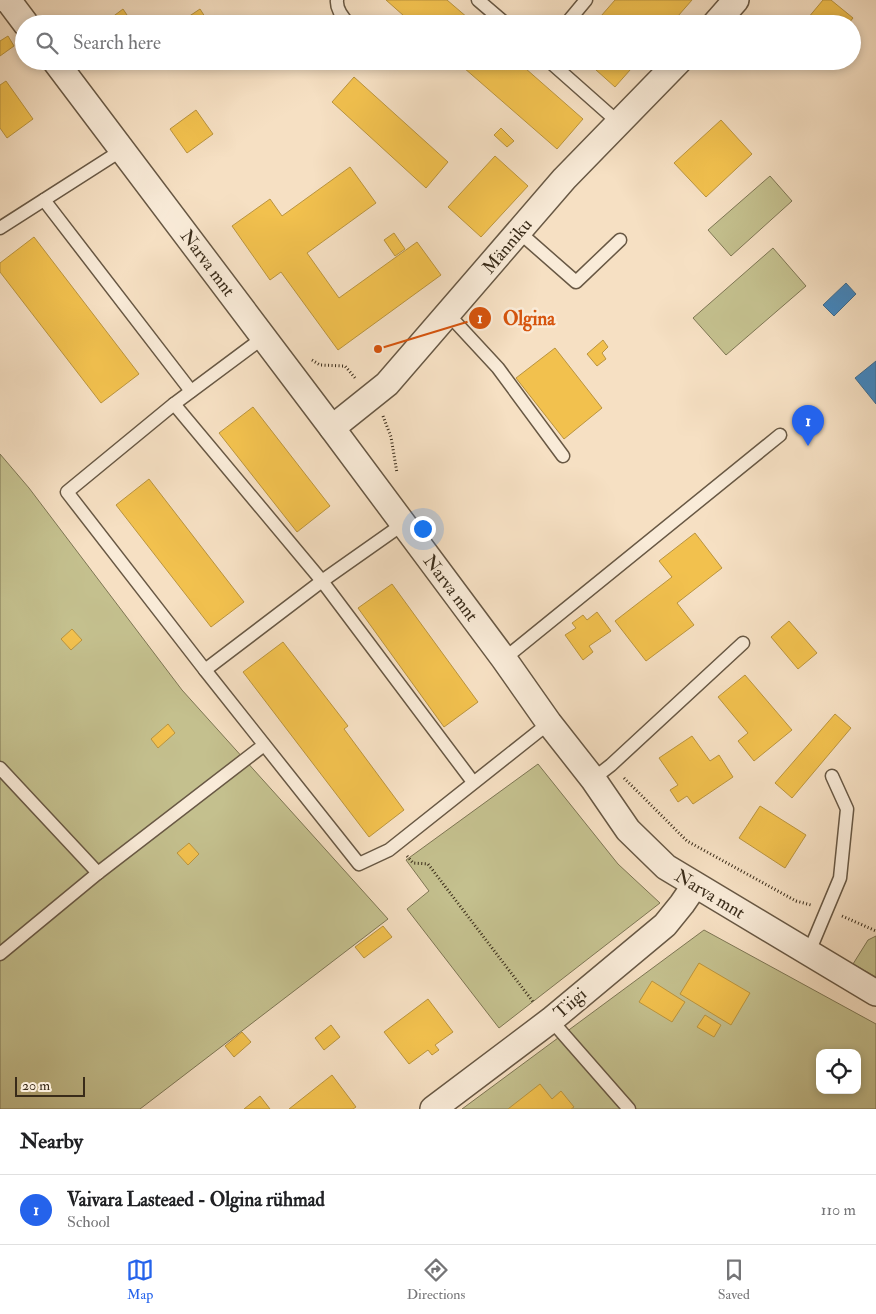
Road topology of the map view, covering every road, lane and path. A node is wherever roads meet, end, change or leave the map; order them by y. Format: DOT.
graph roads {
  1 [pos="8,0"];
  2 [pos="337,0"];
  3 [pos="478,0"];
  4 [pos="586,0"];
  5 [pos="736,0"];
  6 [pos="19,15"];
  7 [pos="341,15"];
  8 [pos="496,15"];
  9 [pos="574,15"];
  10 [pos="723,15"];
  11 [pos="62,70"];
  12 [pos="559,70"];
  13 [pos="670,70"];
  14 [pos="619,123"];
  15 [pos="122,150"];
  16 [pos="44,200"];
  17 [pos="0,228"];
  18 [pos="519,232"];
  19 [pos="620,240"];
  20 [pos="448,314"];
  21 [pos="264,337"];
  22 [pos="308,357"];
  23 [pos="191,391"];
  24 [pos="370,398"];
  25 [pos="174,404"];
  26 [pos="332,428"];
  27 [pos="780,435"];
  28 [pos="563,456"];
  29 [pos="398,480"];
  30 [pos="403,524"];
  31 [pos="322,581"];
  32 [pos="744,643"];
  33 [pos="504,659"];
  34 [pos="205,670"];
  35 [pos="549,723"];
  36 [pos="264,745"];
  37 [pos="0,768"];
  38 [pos="602,772"];
  39 [pos="832,776"];
  40 [pos="473,782"];
  41 [pos="397,844"];
  42 [pos="98,873"];
  43 [pos="695,885"];
  44 [pos="828,910"];
  45 [pos="876,931"];
  46 [pos="809,952"];
  47 [pos="0,954"];
  48 [pos="876,993"];
  49 [pos="550,1021"];
  50 [pos="433,1109"];
  51 [pos="629,1109"];
  1 -- 6 [label="street"];
  2 -- 7 [label="lane"];
  3 -- 8 [label="lane"];
  4 -- 9 [label="lane"];
  5 -- 10 [label="street"];
  11 -- 15 [label="street, Narva mnt"];
  12 -- 14 [label="lane"];
  13 -- 14 [label="street, Männiku"];
  14 -- 18 [label="street, Männiku"];
  15 -- 16 [label="lane"];
  15 -- 21 [label="street, Narva mnt"];
  16 -- 17 [label="lane"];
  16 -- 23 [label="lane"];
  18 -- 19 [label="lane"];
  18 -- 20 [label="street, Männiku"];
  20 -- 24 [label="street, Männiku"];
  20 -- 28 [label="lane"];
  21 -- 23 [label="lane"];
  21 -- 26 [label="street, Narva mnt"];
  22 -- 24 [label="path"];
  23 -- 25 [label="lane"];
  24 -- 26 [label="street, Männiku"];
  24 -- 29 [label="path"];
  25 -- 31 [label="lane"];
  25 -- 34 [label="lane"];
  26 -- 30 [label="street, Narva mnt"];
  27 -- 33 [label="lane"];
  30 -- 31 [label="lane"];
  30 -- 33 [label="street, Narva mnt"];
  31 -- 34 [label="lane"];
  31 -- 40 [label="lane"];
  32 -- 38 [label="lane"];
  33 -- 35 [label="street, Narva mnt"];
  34 -- 36 [label="lane"];
  35 -- 38 [label="street, Narva mnt"];
  35 -- 40 [label="lane"];
  36 -- 41 [label="lane"];
  36 -- 42 [label="lane"];
  37 -- 42 [label="lane"];
  38 -- 43 [label="street, Narva mnt"];
  38 -- 44 [label="path"];
  39 -- 44 [label="lane"];
  40 -- 41 [label="lane"];
  41 -- 49 [label="path"];
  42 -- 47 [label="lane"];
  43 -- 46 [label="street, Narva mnt"];
  43 -- 49 [label="street, Tiigi"];
  44 -- 45 [label="path"];
  44 -- 46 [label="lane"];
  46 -- 48 [label="street, Narva mnt"];
  49 -- 50 [label="street, Tiigi"];
  49 -- 51 [label="lane"];
}
